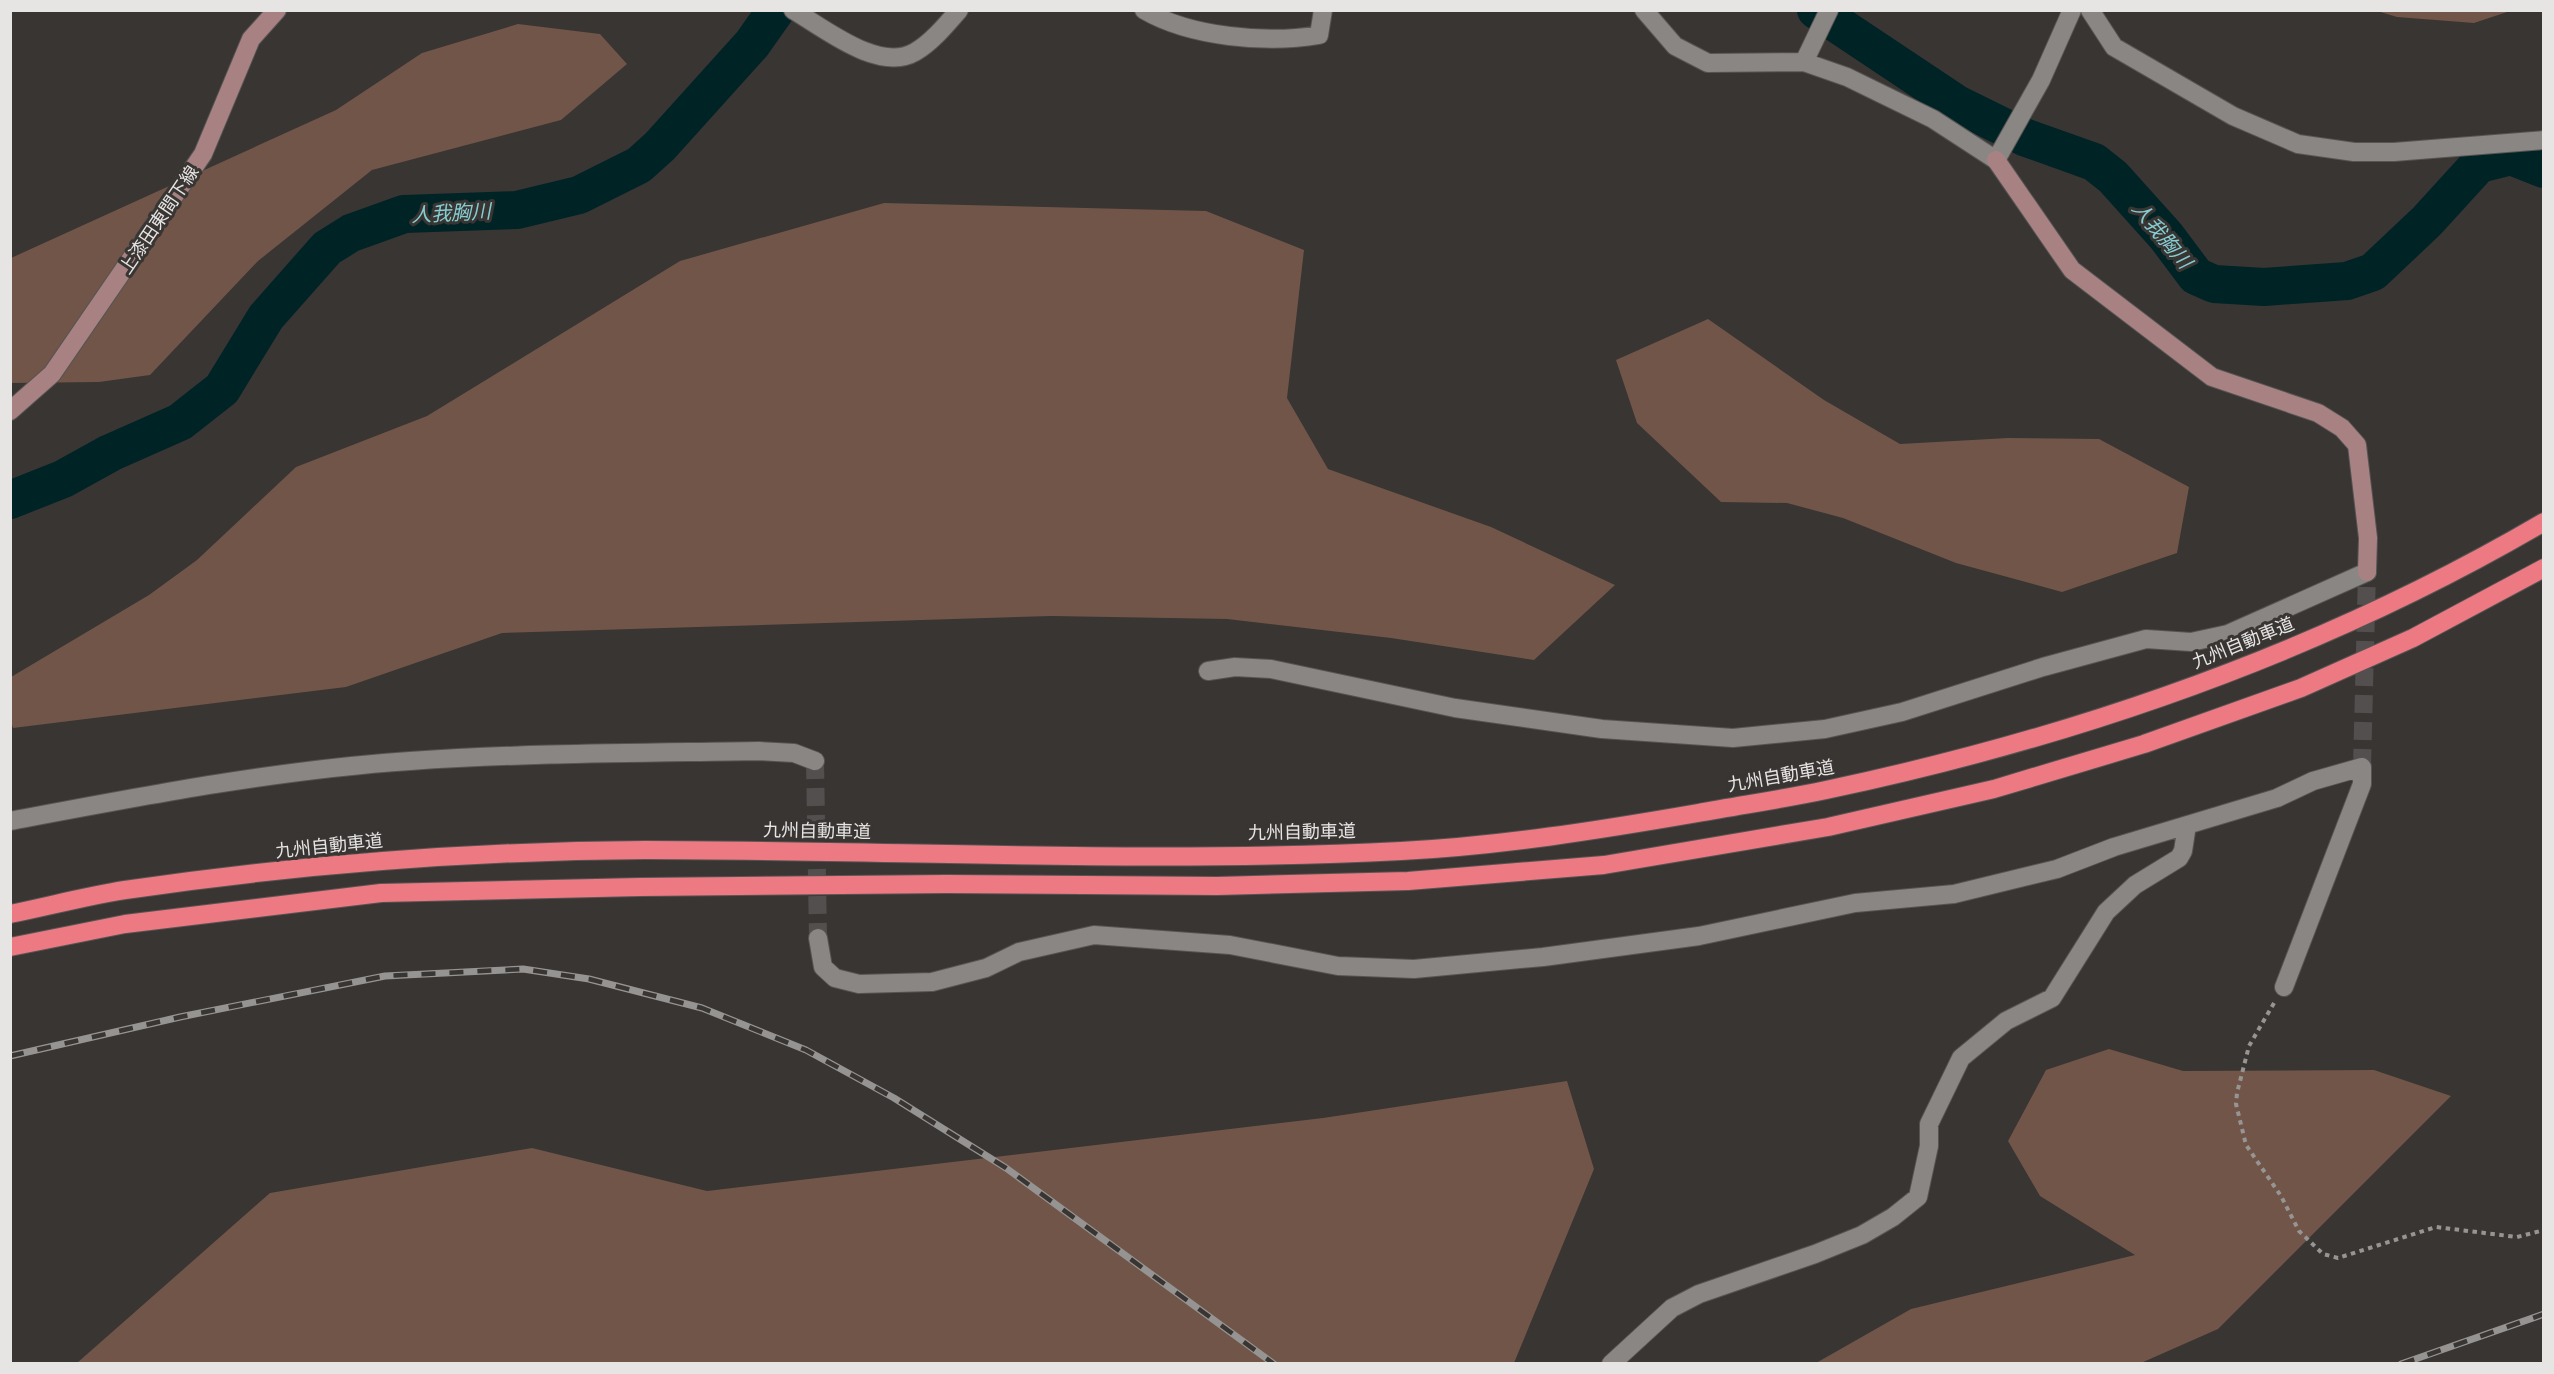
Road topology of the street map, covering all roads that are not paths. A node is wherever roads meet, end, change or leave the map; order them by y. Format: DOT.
graph roads {
  1 [pos="277,10"];
  2 [pos="792,10"];
  3 [pos="959,10"];
  4 [pos="1144,10"];
  5 [pos="1323,10"];
  6 [pos="1644,10"];
  7 [pos="1829,10"];
  8 [pos="2072,10"];
  9 [pos="2090,10"];
  10 [pos="1804,62"];
  11 [pos="2544,140"];
  12 [pos="1995,160"];
  13 [pos="10,411"];
  14 [pos="2544,522"];
  15 [pos="2544,568"];
  16 [pos="1208,671"];
  17 [pos="815,761"];
  18 [pos="10,821"];
  19 [pos="2187,825"];
  20 [pos="10,914"];
  21 [pos="818,938"];
  22 [pos="10,947"];
  23 [pos="2284,987"];
  24 [pos="1611,1364"];
  1 -- 13 [label="street, 上漆田東間下線"];
  2 -- 3 [label="street"];
  4 -- 5 [label="street"];
  6 -- 10 [label="street"];
  7 -- 10 [label="street"];
  8 -- 12 [label="street"];
  9 -- 11 [label="street"];
  10 -- 12 [label="street"];
  12 -- 16 [label="street"];
  14 -- 20 [label="highway, 九州自動車道"];
  15 -- 22 [label="highway"];
  17 -- 18 [label="street"];
  19 -- 21 [label="street"];
  19 -- 23 [label="street"];
  19 -- 24 [label="street"];
}
